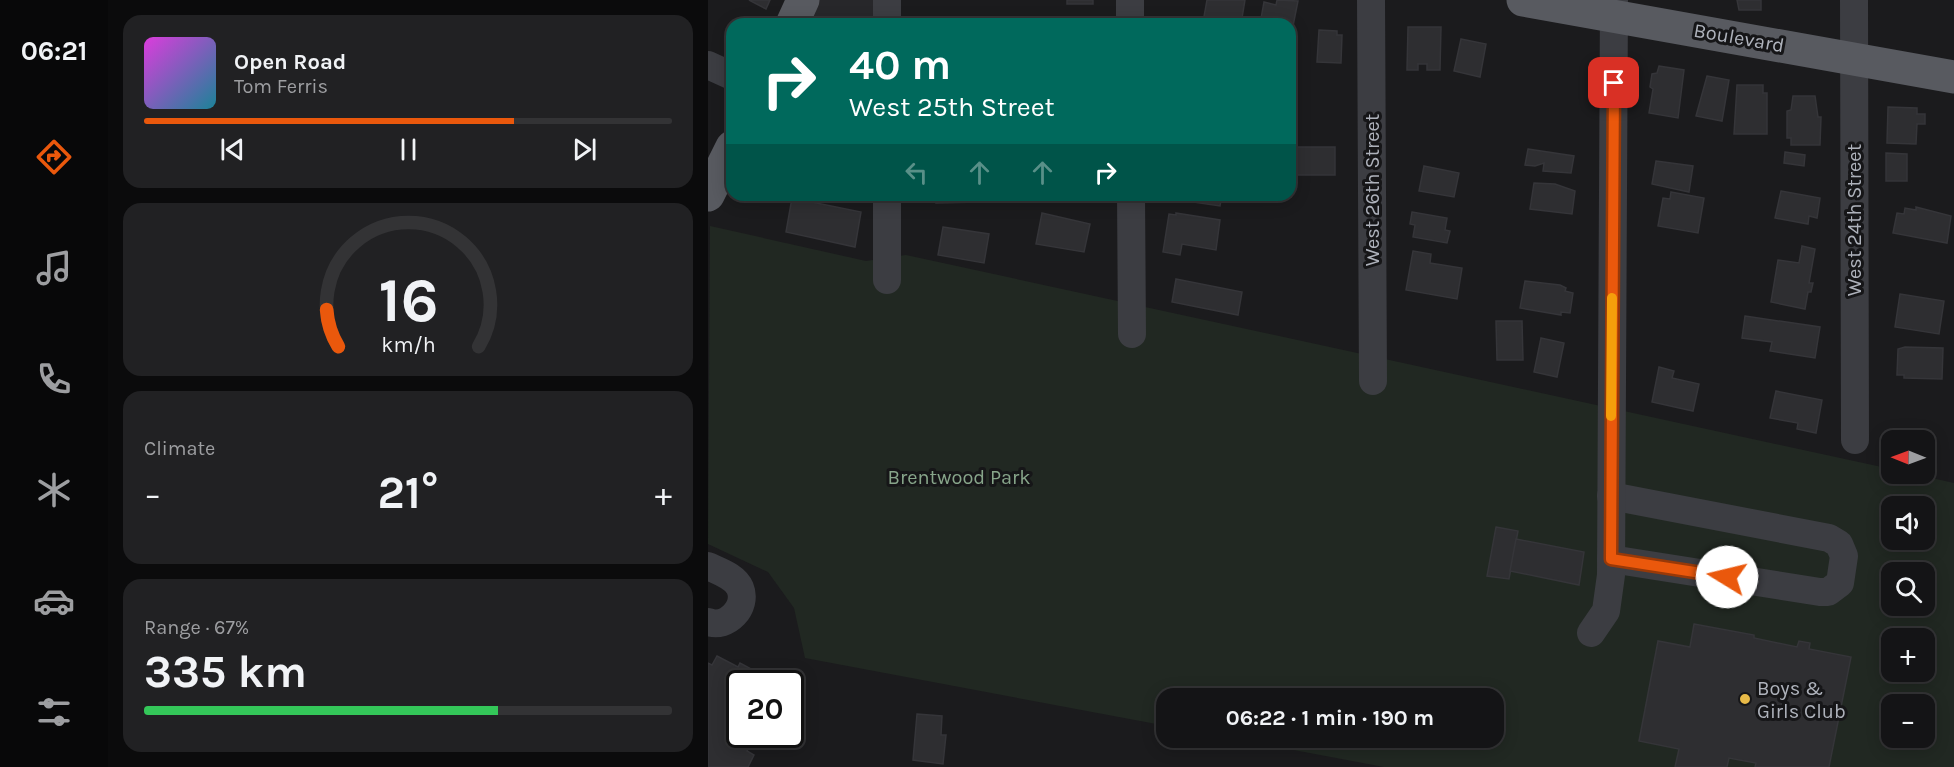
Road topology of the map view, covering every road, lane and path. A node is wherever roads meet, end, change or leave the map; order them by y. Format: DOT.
graph roads {
  1 [pos="803,0"];
  2 [pos="887,0"];
  3 [pos="1130,0"];
  4 [pos="1371,0"];
  5 [pos="1523,0"];
  6 [pos="1854,0"];
  7 [pos="1614,8"];
  8 [pos="795,18"];
  9 [pos="887,18"];
  10 [pos="1130,18"];
  11 [pos="1854,59"];
  12 [pos="708,64"];
  13 [pos="726,73"];
  14 [pos="1954,77"];
  15 [pos="726,159"];
  16 [pos="708,195"];
  17 [pos="887,201"];
  18 [pos="1131,201"];
  19 [pos="887,280"];
  20 [pos="1132,334"];
  21 [pos="1373,381"];
  22 [pos="1855,440"];
  23 [pos="1611,496"];
  24 [pos="1611,559"];
  25 [pos="708,566"];
  26 [pos="708,622"];
  27 [pos="1591,633"];
  1 -- 8 [label="main road"];
  2 -- 9 [label="street"];
  3 -- 10 [label="street"];
  4 -- 21 [label="street, West 26th Street"];
  5 -- 7 [label="main road, Boulevard"];
  6 -- 11 [label="street, West 24th Street"];
  7 -- 11 [label="main road, Boulevard"];
  7 -- 23 [label="street"];
  11 -- 14 [label="main road, Boulevard"];
  11 -- 22 [label="street, West 24th Street"];
  12 -- 13 [label="street"];
  15 -- 16 [label="main road"];
  17 -- 19 [label="street"];
  18 -- 20 [label="street"];
  23 -- 24 [label="street"];
  23 -- 24 [label="street"];
  24 -- 27 [label="street"];
  25 -- 26 [label="street"];
}
